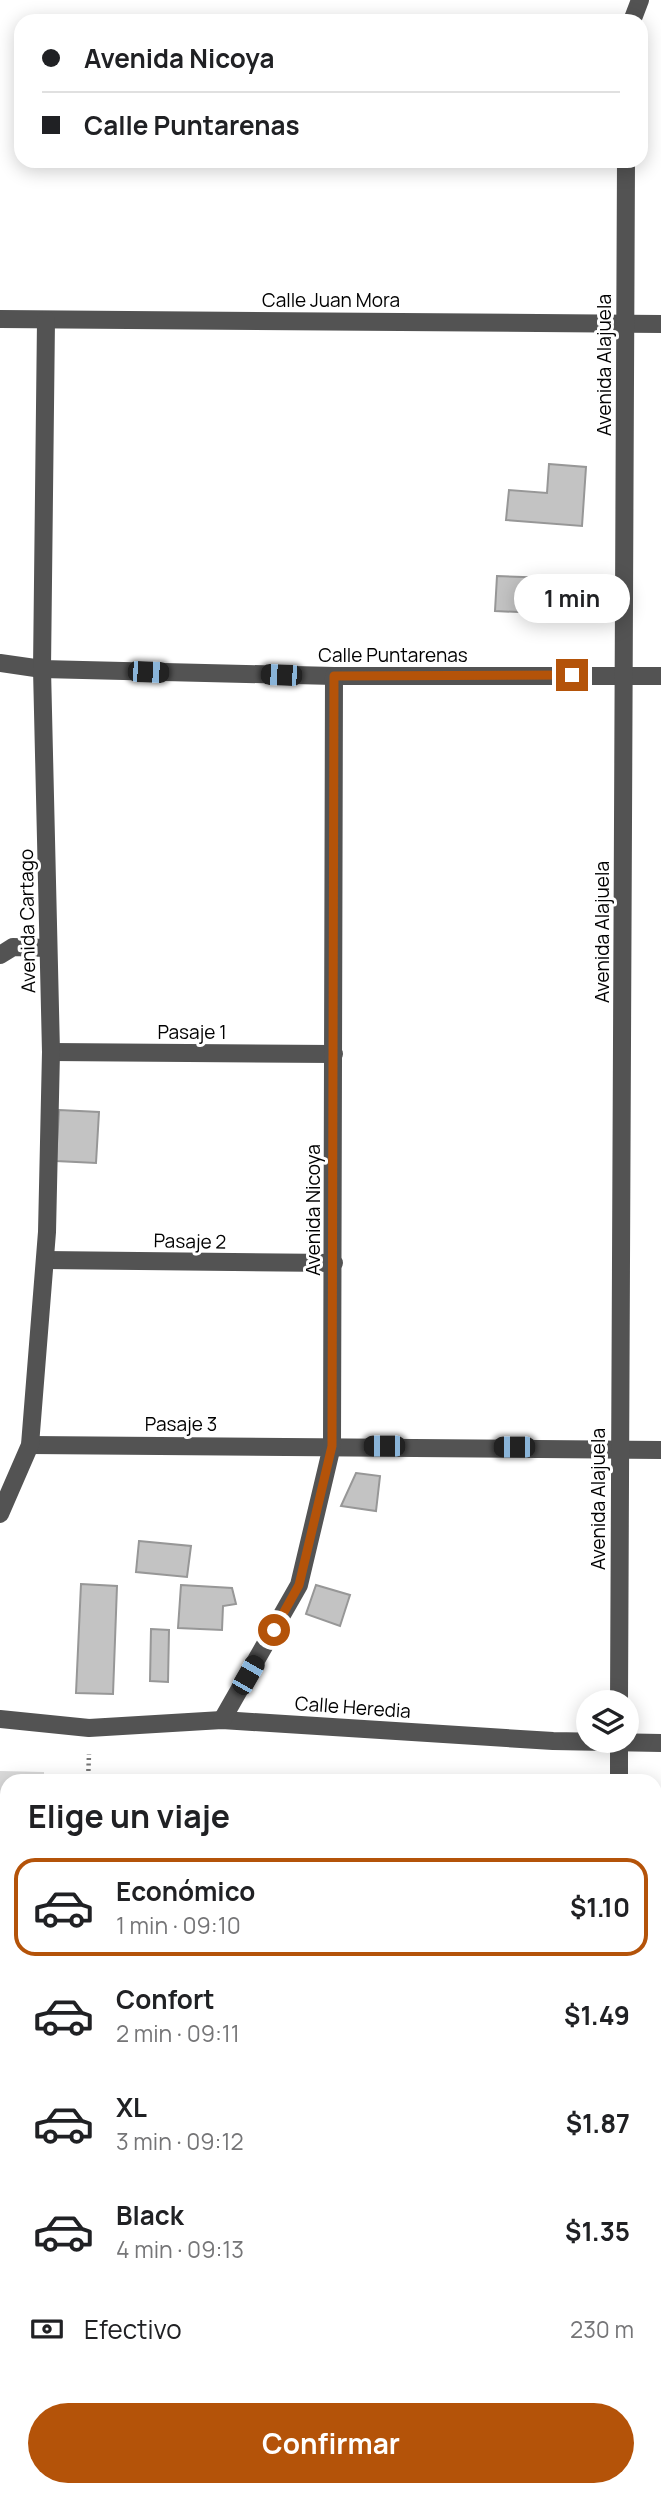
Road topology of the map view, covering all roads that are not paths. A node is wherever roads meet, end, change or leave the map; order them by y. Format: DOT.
graph roads {
  1 [pos="626,168"];
  2 [pos="0,319"];
  3 [pos="46,320"];
  4 [pos="625,322"];
  5 [pos="661,324"];
  6 [pos="0,663"];
  7 [pos="42,669"];
  8 [pos="625,675"];
  9 [pos="334,676"];
  10 [pos="661,676"];
  11 [pos="48,948"];
  12 [pos="0,955"];
  13 [pos="51,1052"];
  14 [pos="334,1054"];
  15 [pos="45,1260"];
  16 [pos="334,1264"];
  17 [pos="30,1445"];
  18 [pos="332,1446"];
  19 [pos="619,1448"];
  20 [pos="661,1450"];
  21 [pos="0,1514"];
  22 [pos="619,1690"];
  23 [pos="0,1719"];
  24 [pos="222,1720"];
  25 [pos="576,1740"];
  26 [pos="639,1742"];
  27 [pos="661,1743"];
  28 [pos="619,1753"];
  29 [pos="618,1774"];
  1 -- 4 [label="street, Avenida Alajuela"];
  2 -- 3 [label="street, Calle Juan Mora"];
  3 -- 4 [label="street, Calle Juan Mora"];
  3 -- 7 [label="street, Avenida Cartago"];
  4 -- 5 [label="street, Calle Juan Mora"];
  4 -- 8 [label="street, Avenida Alajuela"];
  6 -- 7 [label="street, Calle Puntarenas"];
  7 -- 9 [label="street, Calle Puntarenas"];
  7 -- 11 [label="street, Avenida Cartago"];
  8 -- 9 [label="street, Calle Puntarenas"];
  8 -- 10 [label="street, Calle Puntarenas"];
  8 -- 19 [label="street, Avenida Alajuela"];
  9 -- 14 [label="street, Avenida Nicoya"];
  11 -- 12 [label="street"];
  11 -- 13 [label="street, Avenida Cartago"];
  13 -- 14 [label="street, Pasaje 1"];
  13 -- 15 [label="street, Avenida Cartago"];
  14 -- 16 [label="street, Avenida Nicoya"];
  15 -- 16 [label="street, Pasaje 2"];
  15 -- 17 [label="street, Avenida Cartago"];
  16 -- 18 [label="street, Avenida Nicoya"];
  17 -- 18 [label="street, Pasaje 3"];
  17 -- 21 [label="street, Avenida Cartago"];
  18 -- 19 [label="street, Pasaje 3"];
  18 -- 24 [label="street, Avenida Nicoya"];
  19 -- 20 [label="street, Pasaje 3"];
  19 -- 22 [label="street, Avenida Alajuela"];
  23 -- 24 [label="street, Calle Heredia"];
  24 -- 25 [label="street, Calle Heredia"];
  26 -- 27 [label="street, Calle Heredia"];
  28 -- 29 [label="street"];
}
